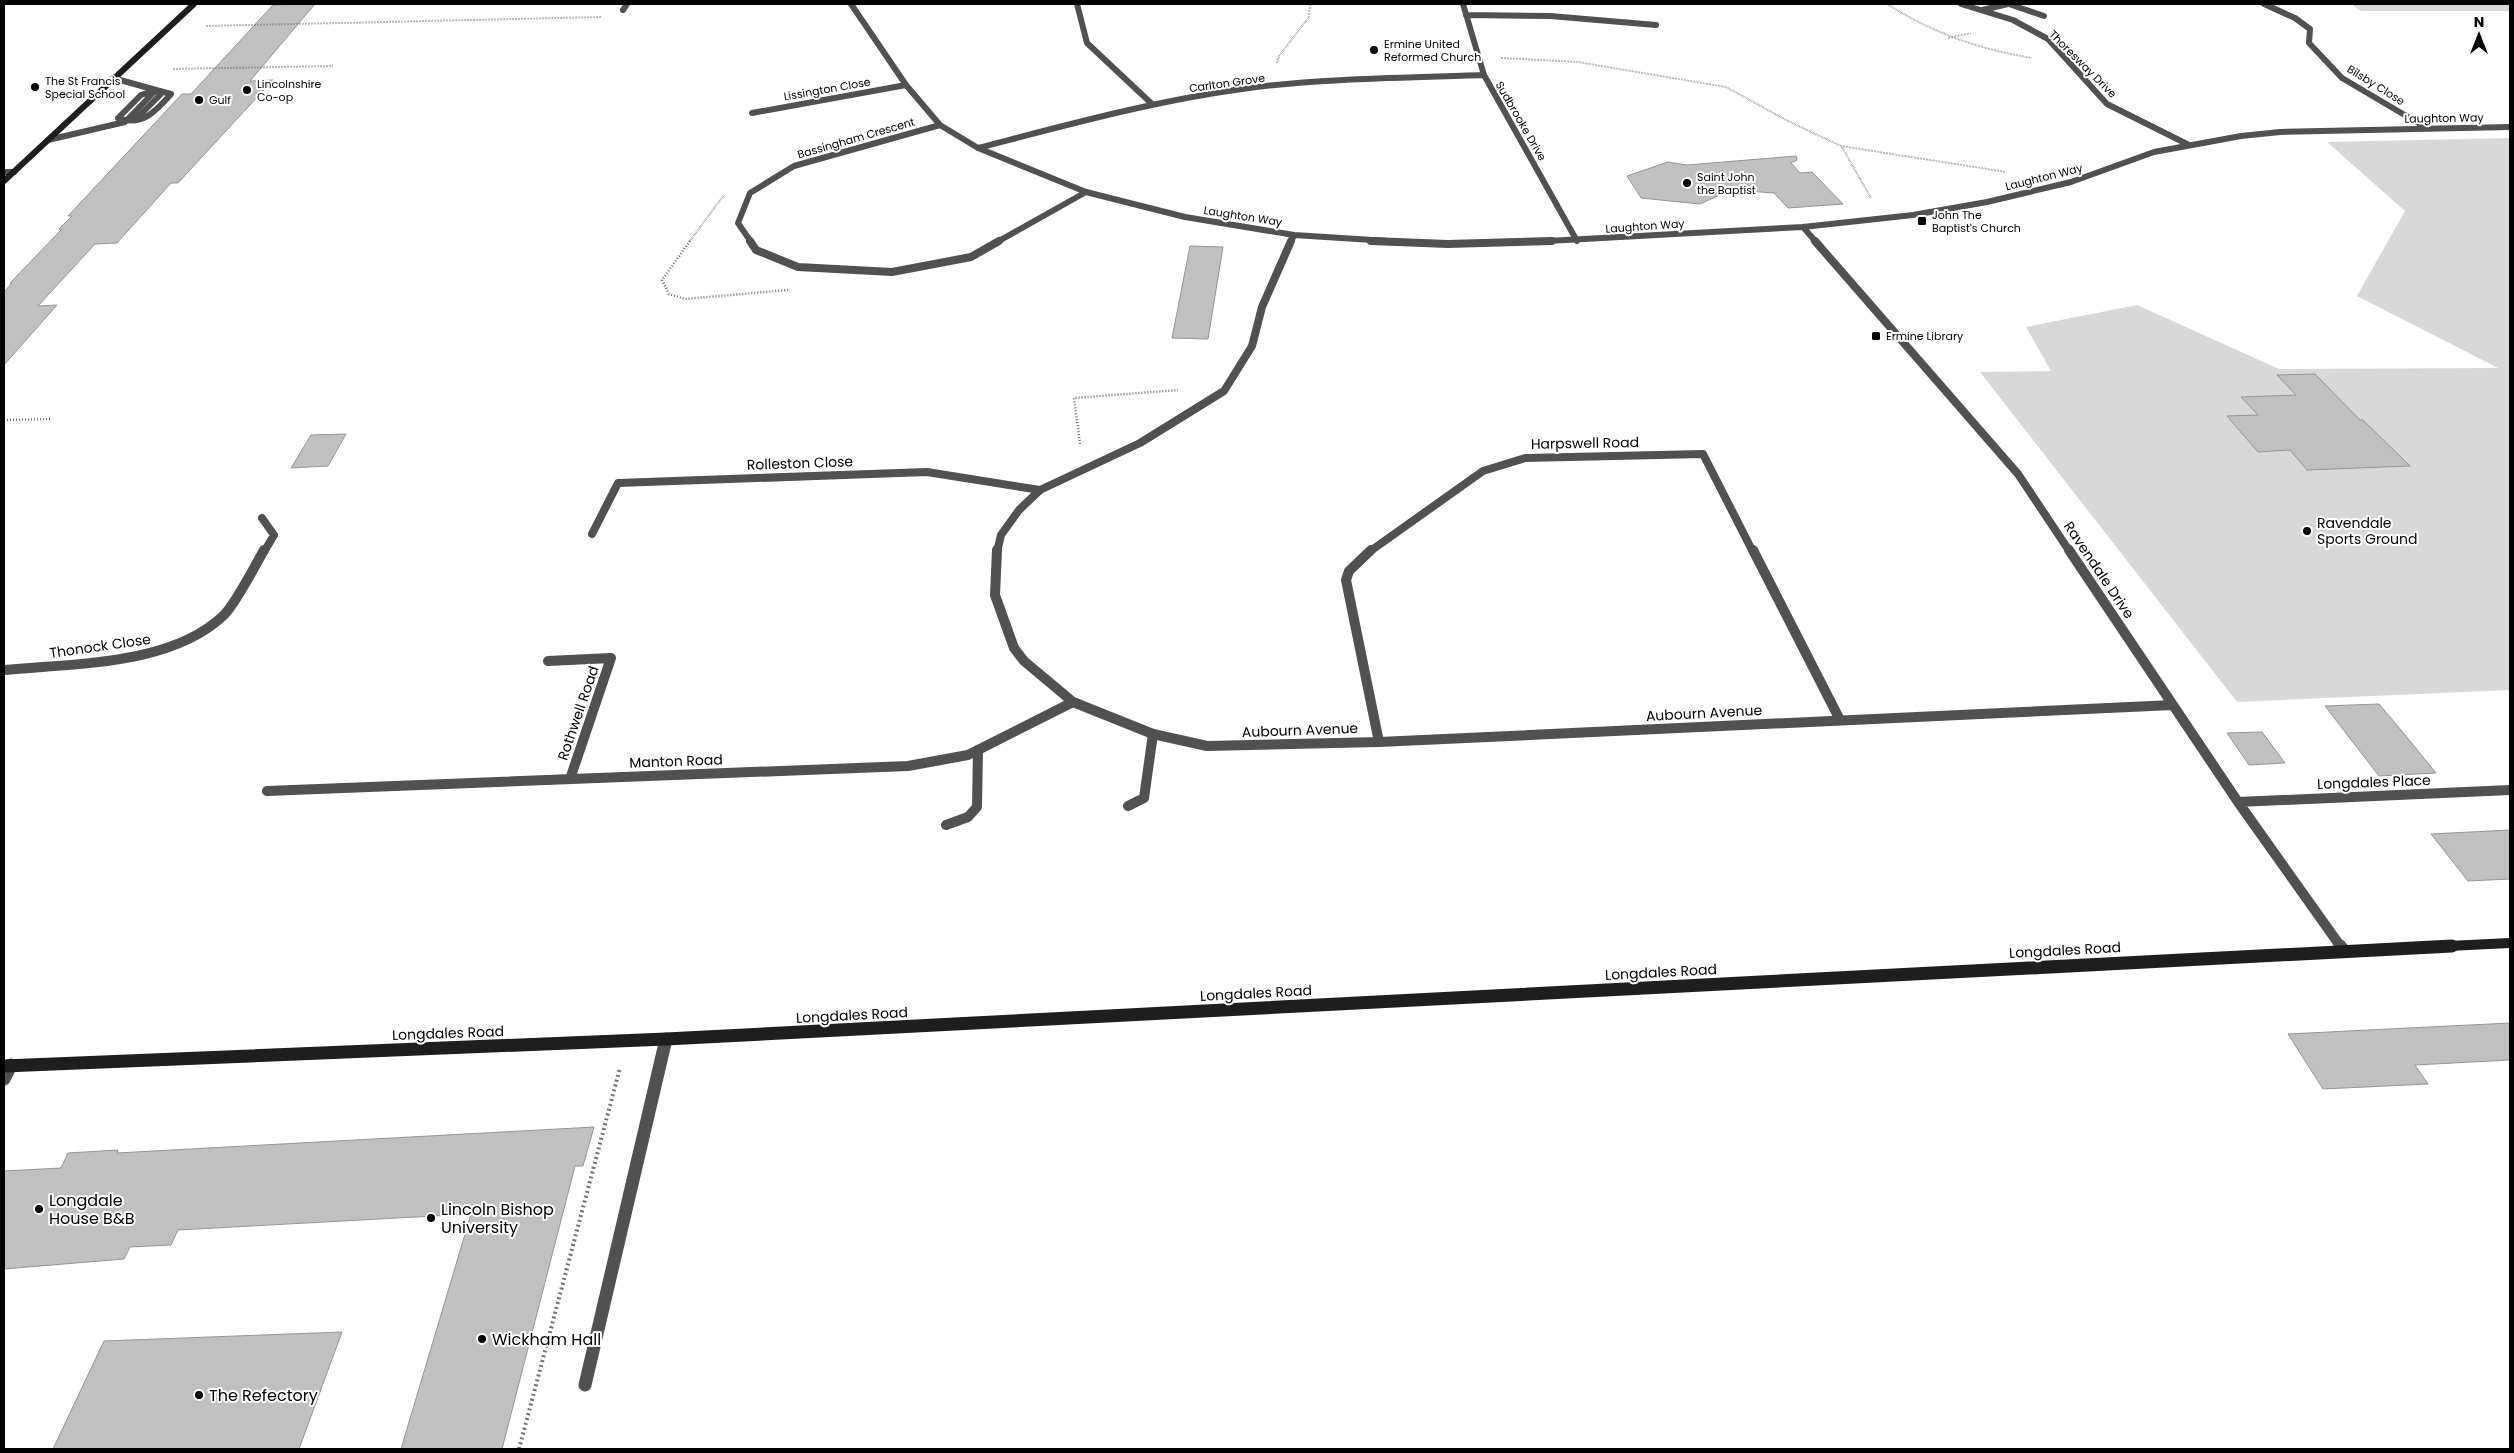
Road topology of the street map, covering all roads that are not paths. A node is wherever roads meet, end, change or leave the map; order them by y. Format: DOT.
graph roads {
  1 [pos="194,4"];
  2 [pos="627,4"];
  3 [pos="850,4"];
  4 [pos="1077,4"];
  5 [pos="1463,4"];
  6 [pos="1961,4"];
  7 [pos="2009,4"];
  8 [pos="2264,4"];
  9 [pos="623,10"];
  10 [pos="1981,10"];
  11 [pos="1466,15"];
  12 [pos="2044,16"];
  13 [pos="1656,25"];
  14 [pos="1484,75"];
  15 [pos="113,78"];
  16 [pos="906,86"];
  17 [pos="156,90"];
  18 [pos="1152,104"];
  19 [pos="752,113"];
  20 [pos="125,122"];
  21 [pos="940,125"];
  22 [pos="2510,126"];
  23 [pos="2426,128"];
  24 [pos="48,140"];
  25 [pos="2189,145"];
  26 [pos="978,148"];
  27 [pos="4,172"];
  28 [pos="14,172"];
  29 [pos="4,181"];
  30 [pos="1086,192"];
  31 [pos="1803,227"];
  32 [pos="1294,235"];
  33 [pos="1577,240"];
  34 [pos="1040,490"];
  35 [pos="262,518"];
  36 [pos="592,534"];
  37 [pos="548,661"];
  38 [pos="4,670"];
  39 [pos="1073,702"];
  40 [pos="2173,705"];
  41 [pos="1840,720"];
  42 [pos="1153,734"];
  43 [pos="1379,742"];
  44 [pos="978,750"];
  45 [pos="570,779"];
  46 [pos="2510,790"];
  47 [pos="267,791"];
  48 [pos="2238,802"];
  49 [pos="1128,806"];
  50 [pos="946,825"];
  51 [pos="2510,943"];
  52 [pos="2343,950"];
  53 [pos="666,1040"];
  54 [pos="7,1065"];
  55 [pos="4,1079"];
  56 [pos="585,1385"];
  1 -- 15 [label="main road"];
  2 -- 9 [label="street"];
  3 -- 16 [label="street, Laughton Way"];
  4 -- 18 [label="street"];
  5 -- 11 [label="street, Sudbrooke Drive"];
  6 -- 10 [label="street, Thoresway Drive"];
  7 -- 10 [label="street"];
  7 -- 12 [label="street"];
  8 -- 23 [label="street, Bilsby Close"];
  10 -- 25 [label="street, Thoresway Drive"];
  11 -- 13 [label="street"];
  11 -- 14 [label="street, Sudbrooke Drive"];
  14 -- 18 [label="street, Carlton Grove"];
  14 -- 33 [label="street, Sudbrooke Drive"];
  15 -- 17 [label="street"];
  15 -- 24 [label="main road"];
  16 -- 19 [label="street, Lissington Close"];
  16 -- 21 [label="street, Laughton Way"];
  17 -- 20 [label="street"];
  17 -- 20 [label="street"];
  18 -- 26 [label="street, Carlton Grove"];
  20 -- 24 [label="street"];
  21 -- 26 [label="street, Laughton Way"];
  21 -- 30 [label="street, Bassingham Crescent"];
  22 -- 23 [label="street, Laughton Way"];
  23 -- 25 [label="street, Laughton Way"];
  24 -- 28 [label="main road"];
  25 -- 31 [label="street, Laughton Way"];
  26 -- 30 [label="street, Laughton Way"];
  27 -- 28 [label="street"];
  28 -- 29 [label="main road"];
  30 -- 32 [label="street, Laughton Way"];
  31 -- 33 [label="street, Laughton Way"];
  31 -- 40 [label="street, Ravendale Drive"];
  32 -- 33 [label="street, Laughton Way"];
  32 -- 34 [label="street, Aubourn Avenue"];
  34 -- 36 [label="street, Rolleston Close"];
  34 -- 39 [label="street, Aubourn Avenue"];
  35 -- 38 [label="street, Thonock Close"];
  37 -- 45 [label="street, Rothwell Road"];
  39 -- 42 [label="street, Aubourn Avenue"];
  39 -- 44 [label="street, Manton Road"];
  40 -- 41 [label="street, Aubourn Avenue"];
  40 -- 48 [label="street, Ravendale Drive"];
  41 -- 43 [label="street, Aubourn Avenue"];
  41 -- 43 [label="street, Harpswell Road"];
  42 -- 43 [label="street, Aubourn Avenue"];
  42 -- 49 [label="street"];
  44 -- 45 [label="street, Manton Road"];
  44 -- 50 [label="street"];
  45 -- 47 [label="street, Manton Road"];
  46 -- 48 [label="street, Longdales Place"];
  48 -- 52 [label="street, Ravendale Drive"];
  51 -- 52 [label="main road, Longdales Road"];
  52 -- 53 [label="main road, Longdales Road"];
  53 -- 54 [label="main road, Longdales Road"];
  53 -- 56 [label="street"];
  54 -- 55 [label="street"];
}
